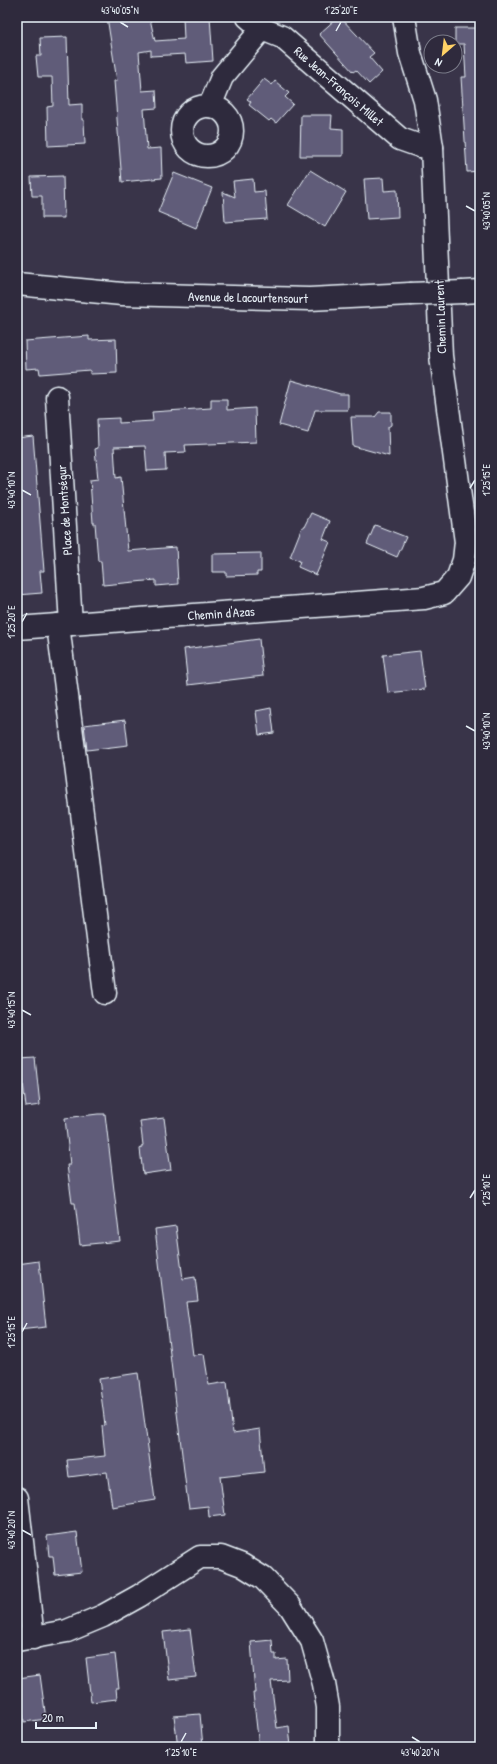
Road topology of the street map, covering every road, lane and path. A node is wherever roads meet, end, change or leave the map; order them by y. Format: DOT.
graph roads {
  1 [pos="404,17"];
  2 [pos="255,23"];
  3 [pos="210,106"];
  4 [pos="432,146"];
  5 [pos="17,284"];
  6 [pos="472,292"];
  7 [pos="57,397"];
  8 [pos="424,598"];
  9 [pos="64,625"];
  10 [pos="17,628"];
  11 [pos="105,993"];
  12 [pos="17,1498"];
  13 [pos="25,1639"];
  14 [pos="328,1747"];
  1 -- 4 [label="street, Chemin Laurent"];
  2 -- 3 [label="street"];
  2 -- 4 [label="street, Rue Jean-François Millet"];
  4 -- 8 [label="street, Chemin Laurent"];
  5 -- 6 [label="street, Avenue de Lacourtensourt, bridge"];
  7 -- 9 [label="street, Place de Montségur"];
  8 -- 9 [label="street, Chemin d'Azas"];
  9 -- 10 [label="street, Chemin d'Azas"];
  9 -- 11 [label="street, Place de Montségur"];
  12 -- 13 [label="street"];
  13 -- 14 [label="street"];
}
